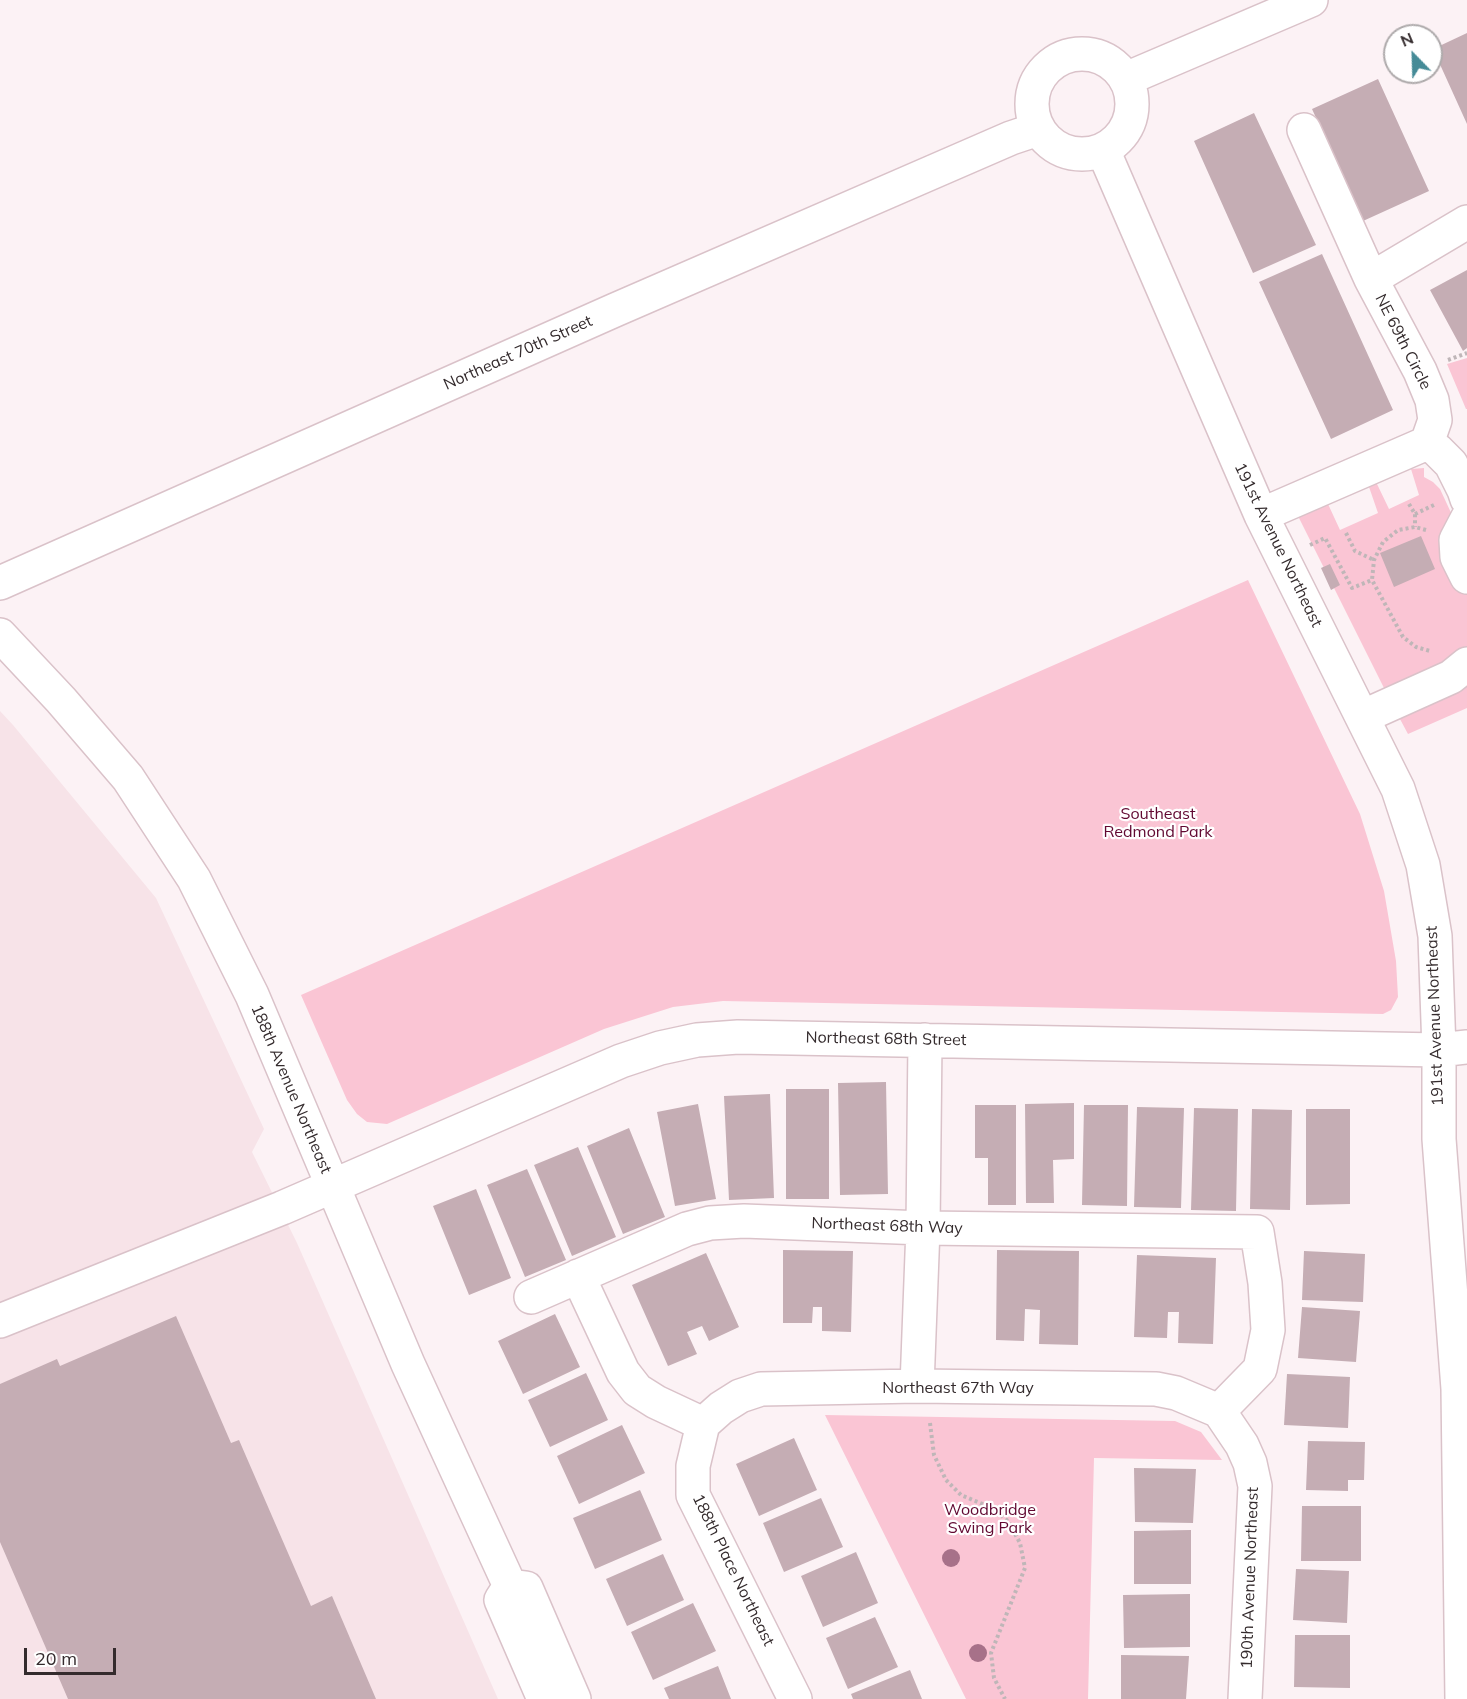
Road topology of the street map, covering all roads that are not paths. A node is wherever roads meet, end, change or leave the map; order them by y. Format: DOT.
graph roads {
  1 [pos="1311,0"];
  2 [pos="1126,79"];
  3 [pos="1038,129"];
  4 [pos="1304,130"];
  5 [pos="1103,150"];
  6 [pos="1467,222"];
  7 [pos="1371,279"];
  8 [pos="1427,443"];
  9 [pos="1467,499"];
  10 [pos="1261,515"];
  11 [pos="1467,519"];
  12 [pos="1462,567"];
  13 [pos="0,583"];
  14 [pos="0,635"];
  15 [pos="1467,664"];
  16 [pos="1362,717"];
  17 [pos="926,1040"];
  18 [pos="1453,1048"];
  19 [pos="333,1186"];
  20 [pos="923,1228"];
  21 [pos="578,1276"];
  22 [pos="531,1297"];
  23 [pos="0,1321"];
  24 [pos="917,1386"];
  25 [pos="1219,1411"];
  26 [pos="703,1424"];
  27 [pos="510,1586"];
  28 [pos="544,1699"];
  29 [pos="574,1699"];
  30 [pos="795,1699"];
  31 [pos="1245,1699"];
  32 [pos="1462,1699"];
  1 -- 2 [label="street"];
  2 -- 3 [label="street"];
  2 -- 5 [label="street"];
  3 -- 5 [label="street"];
  3 -- 13 [label="street, Northeast 70th Street"];
  4 -- 7 [label="street, NE 69th Circle"];
  5 -- 10 [label="street, 191st Avenue Northeast"];
  6 -- 7 [label="street, NE 69th Circle"];
  7 -- 8 [label="street, NE 69th Circle"];
  8 -- 9 [label="street"];
  8 -- 10 [label="street"];
  10 -- 16 [label="street, 191st Avenue Northeast"];
  11 -- 12 [label="street"];
  14 -- 19 [label="street, 188th Avenue Northeast"];
  15 -- 16 [label="street"];
  16 -- 18 [label="street, 191st Avenue Northeast"];
  17 -- 18 [label="street, Northeast 68th Street"];
  17 -- 19 [label="street, Northeast 68th Street"];
  17 -- 20 [label="street"];
  18 -- 32 [label="street, 191st Avenue Northeast"];
  19 -- 23 [label="street, Northeast 68th Street"];
  19 -- 27 [label="street, 188th Avenue Northeast"];
  20 -- 21 [label="street, Northeast 68th Way"];
  20 -- 24 [label="street"];
  20 -- 25 [label="street, Northeast 68th Way"];
  21 -- 22 [label="street, Northeast 68th Way"];
  21 -- 26 [label="street"];
  24 -- 25 [label="street, Northeast 67th Way"];
  24 -- 26 [label="street, Northeast 67th Way"];
  25 -- 31 [label="street, 190th Avenue Northeast"];
  26 -- 30 [label="street, 188th Place Northeast"];
  27 -- 28 [label="street"];
  27 -- 29 [label="street"];
}
